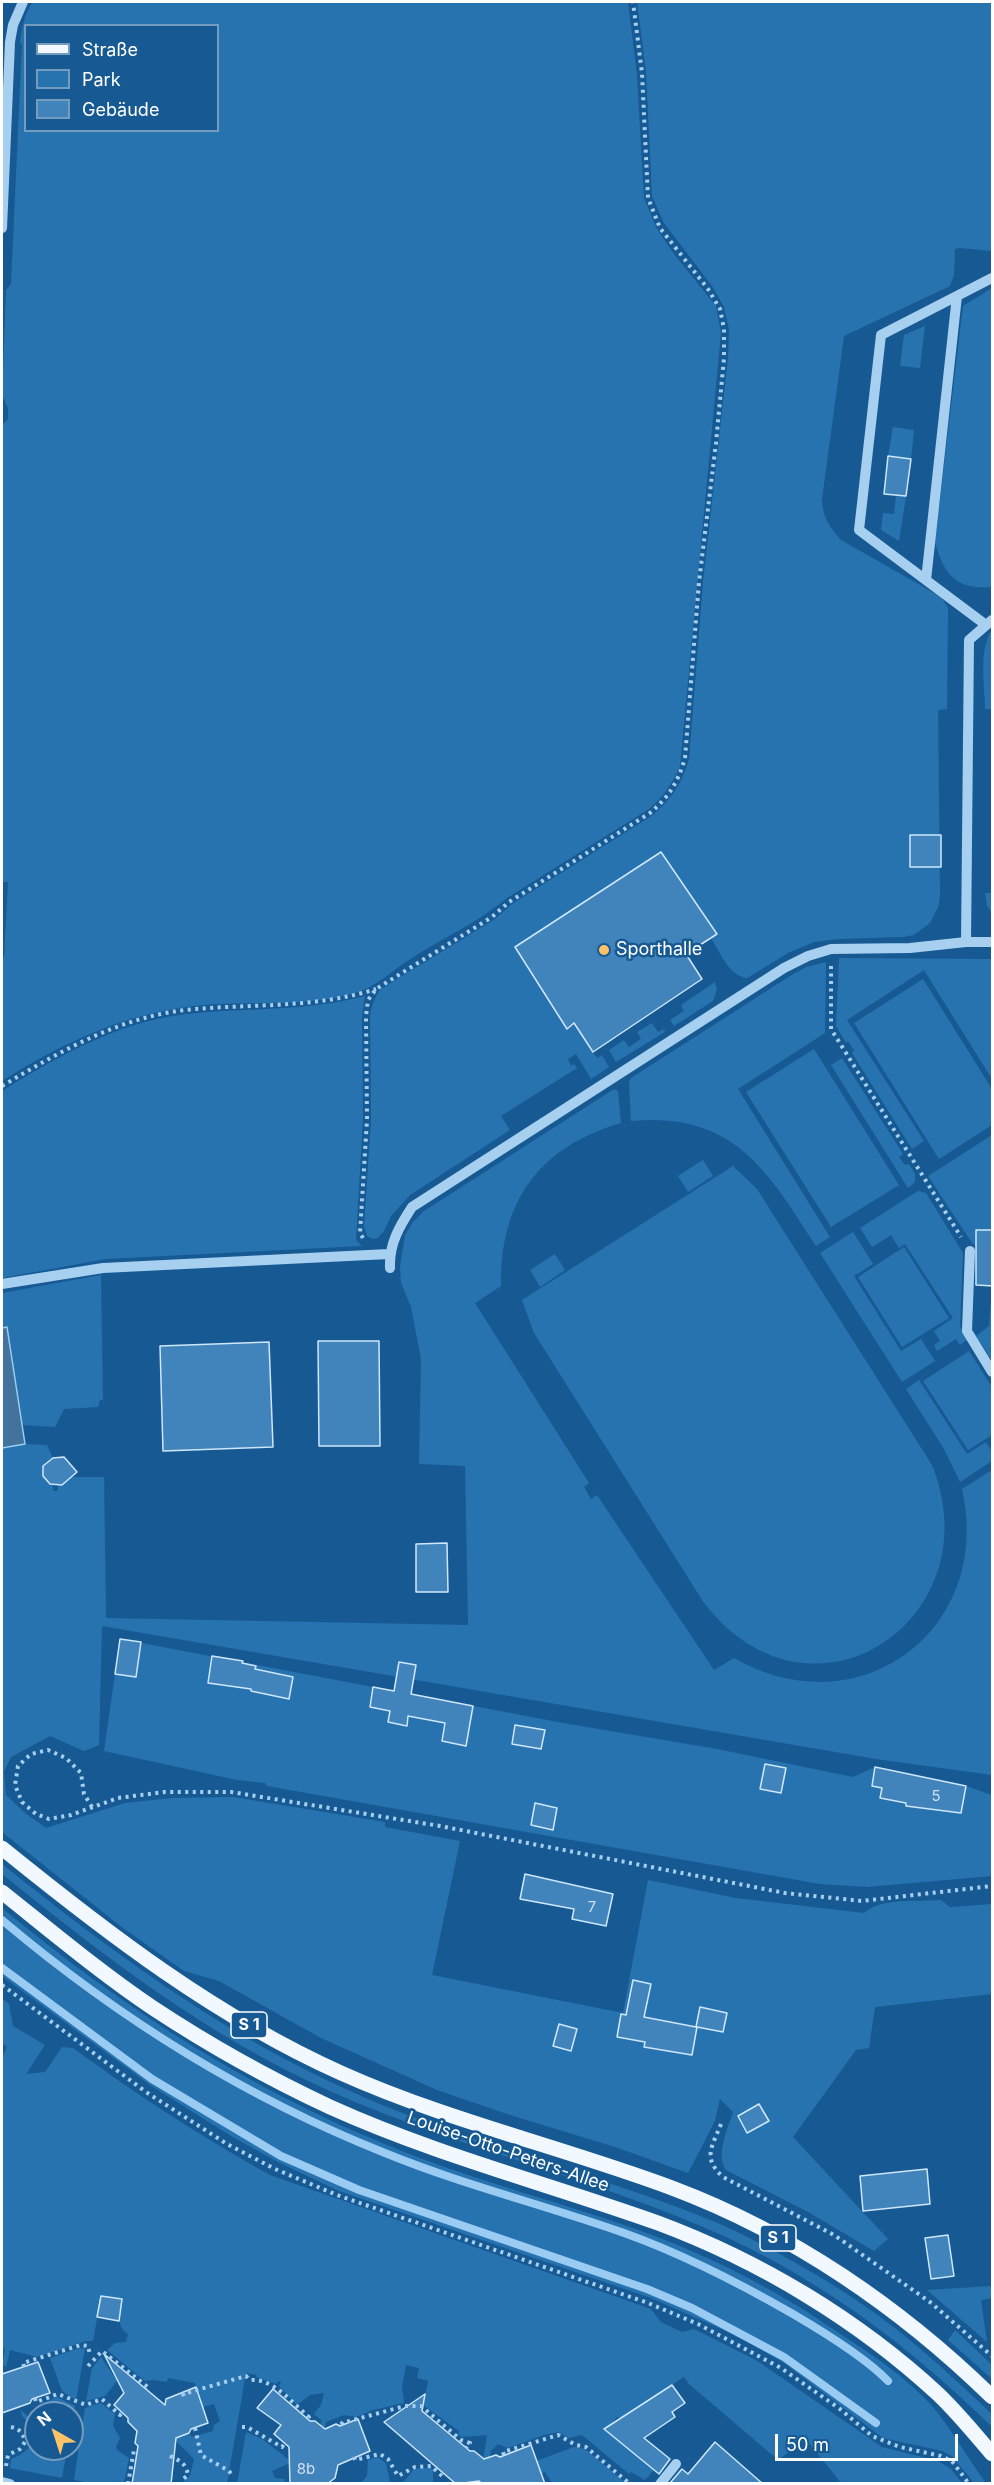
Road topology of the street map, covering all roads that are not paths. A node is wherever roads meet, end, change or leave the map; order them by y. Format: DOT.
graph roads {
  1 [pos="23,2"];
  2 [pos="2,228"];
  3 [pos="993,278"];
  4 [pos="957,296"];
  5 [pos="926,580"];
  6 [pos="989,622"];
  7 [pos="966,942"];
  8 [pos="993,942"];
  9 [pos="970,1251"];
  10 [pos="390,1254"];
  11 [pos="390,1268"];
  12 [pos="2,1284"];
  13 [pos="993,1372"];
  14 [pos="2,1848"];
  15 [pos="2,1892"];
  16 [pos="993,2397"];
  17 [pos="993,2454"];
  18 [pos="676,2464"];
  19 [pos="2,2482"];
  20 [pos="10,2484"];
  21 [pos="660,2484"];
  1 -- 2 [label="street"];
  3 -- 4 [label="street"];
  4 -- 5 [label="street"];
  4 -- 5 [label="street"];
  5 -- 6 [label="street"];
  6 -- 7 [label="street"];
  7 -- 8 [label="street"];
  7 -- 10 [label="street"];
  9 -- 13 [label="street"];
  10 -- 11 [label="street"];
  10 -- 12 [label="street"];
  14 -- 16 [label="main road, Louise-Otto-Peters-Allee / S 1"];
  15 -- 17 [label="main road, Louise-Otto-Peters-Allee / S 1"];
  18 -- 21 [label="street"];
  19 -- 20 [label="street"];
}
